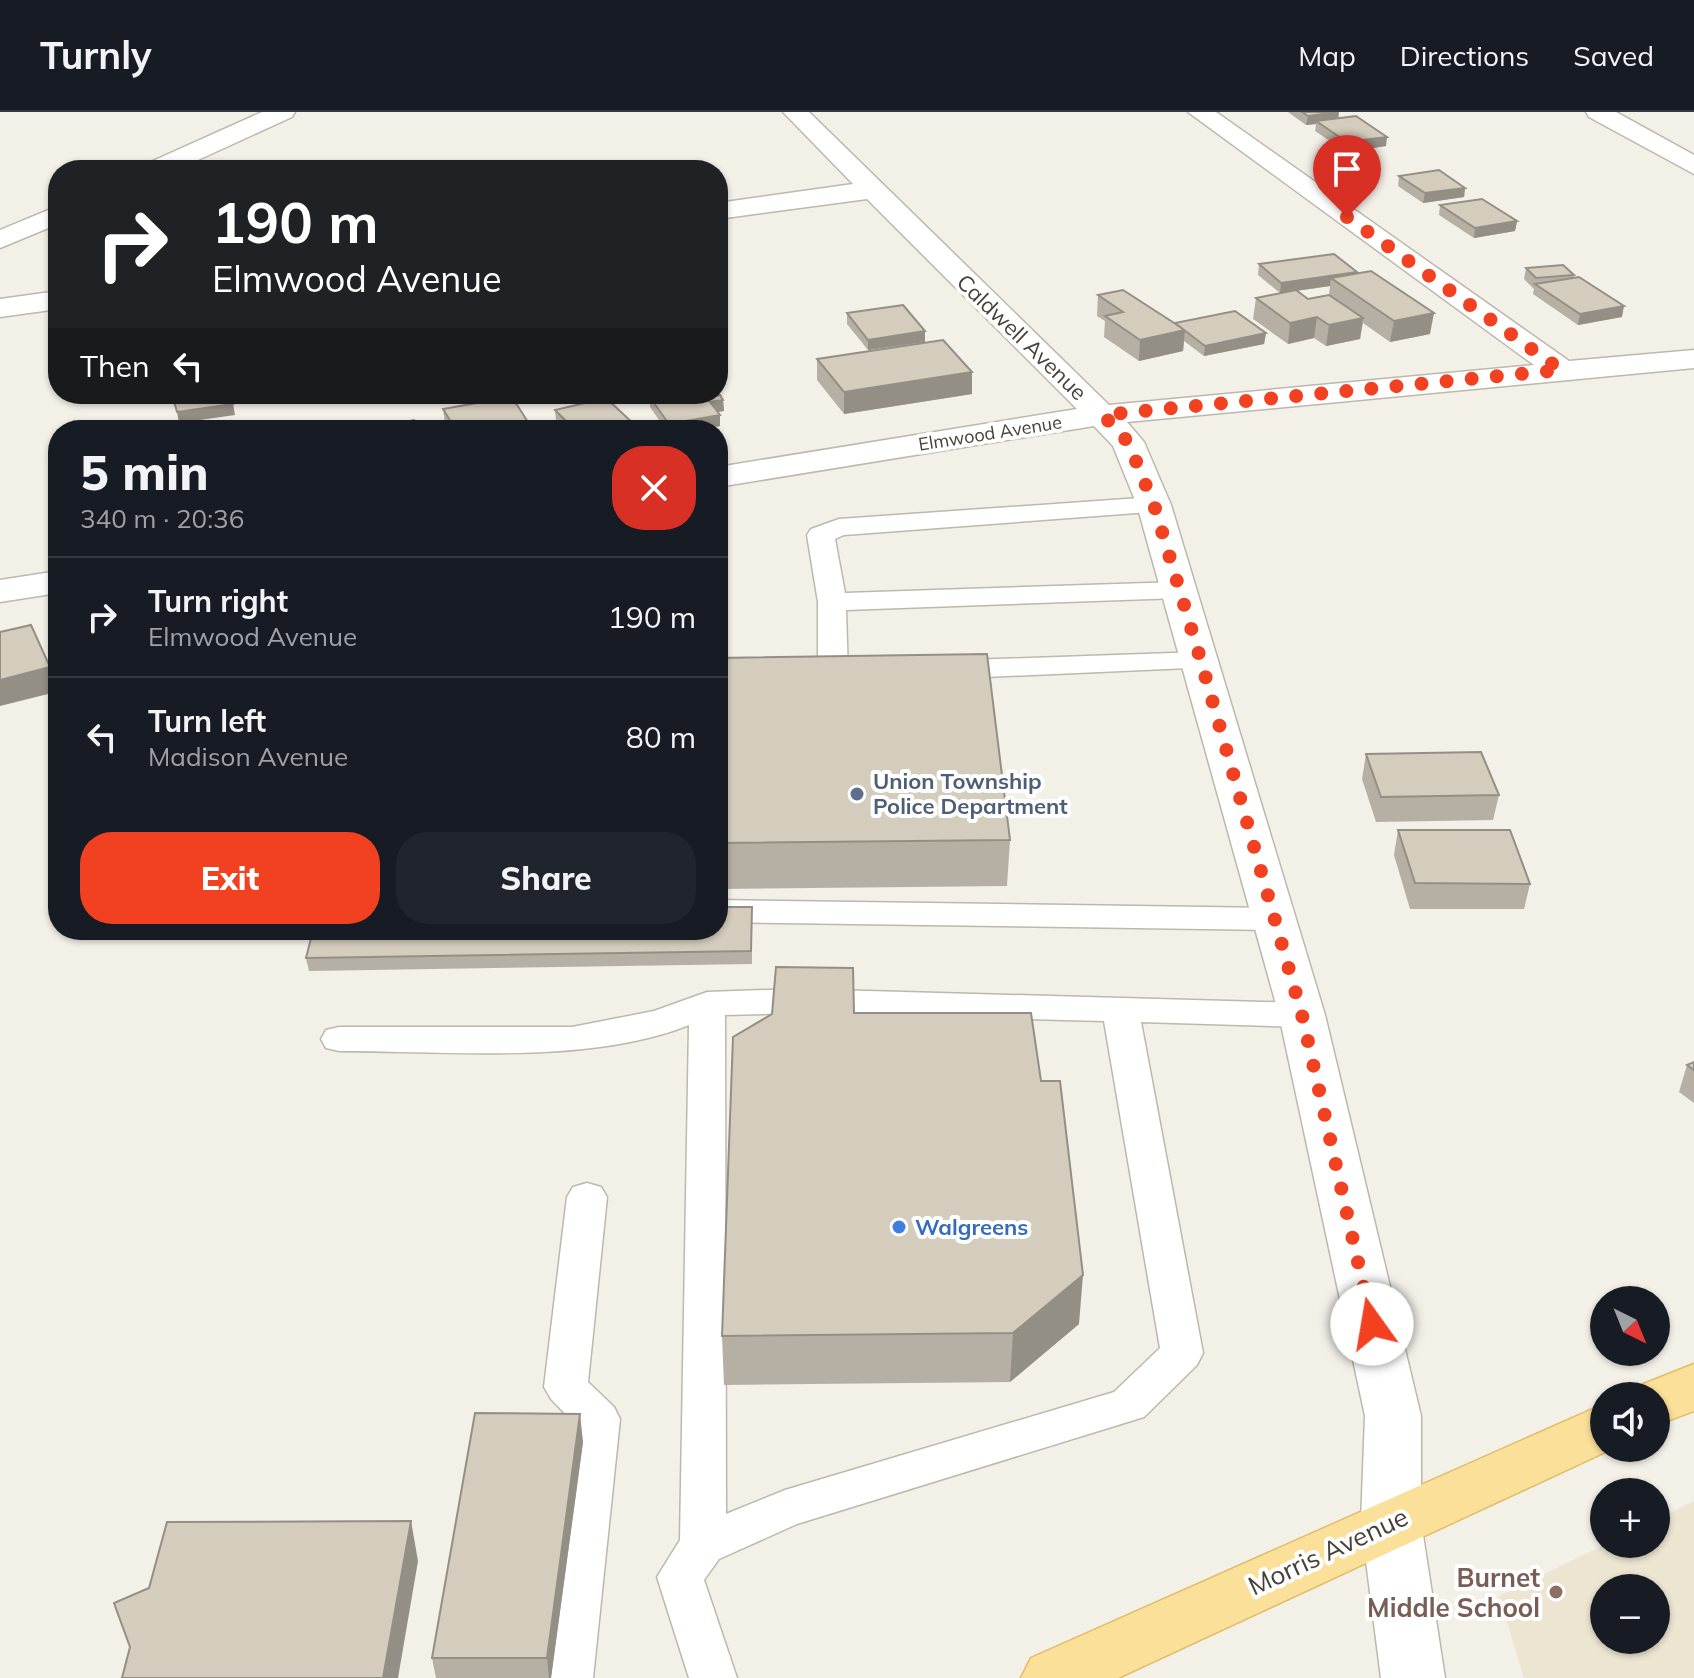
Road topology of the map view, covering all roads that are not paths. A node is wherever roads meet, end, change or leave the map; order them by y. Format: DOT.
graph roads {
  1 [pos="283,112"];
  2 [pos="795,112"];
  3 [pos="1200,112"];
  4 [pos="1598,112"];
  5 [pos="212,115"];
  6 [pos="255,125"];
  7 [pos="177,160"];
  8 [pos="1694,166"];
  9 [pos="871,190"];
  10 [pos="728,210"];
  11 [pos="48,218"];
  12 [pos="0,240"];
  13 [pos="48,301"];
  14 [pos="0,308"];
  15 [pos="1694,359"];
  16 [pos="1561,370"];
  17 [pos="1103,415"];
  18 [pos="728,475"];
  19 [pos="1154,505"];
  20 [pos="48,584"];
  21 [pos="1179,590"];
  22 [pos="0,591"];
  23 [pos="832,602"];
  24 [pos="1201,661"];
  25 [pos="910,671"];
  26 [pos="864,673"];
  27 [pos="728,911"];
  28 [pos="1275,919"];
  29 [pos="715,1004"];
  30 [pos="977,1007"];
  31 [pos="1121,1013"];
  32 [pos="1302,1015"];
  33 [pos="760,1035"];
  34 [pos="877,1037"];
  35 [pos="339,1039"];
  36 [pos="587,1197"];
  37 [pos="1694,1386"];
  38 [pos="1670,1397"];
  39 [pos="1590,1433"];
  40 [pos="1391,1522"];
  41 [pos="703,1545"];
  42 [pos="569,1678"];
  43 [pos="713,1678"];
  44 [pos="1053,1678"];
  45 [pos="1413,1678"];
  1 -- 6 [label="street"];
  2 -- 9 [label="street, Caldwell Avenue"];
  3 -- 16 [label="street"];
  4 -- 8 [label="street"];
  5 -- 6 [label="street"];
  6 -- 7 [label="street"];
  9 -- 10 [label="street"];
  9 -- 17 [label="street, Caldwell Avenue"];
  11 -- 12 [label="street"];
  13 -- 14 [label="street"];
  15 -- 16 [label="street, Elmwood Avenue"];
  16 -- 17 [label="street, Elmwood Avenue"];
  17 -- 18 [label="street, Elmwood Avenue"];
  17 -- 19 [label="street, Caldwell Avenue"];
  19 -- 21 [label="street, Caldwell Avenue"];
  19 -- 23 [label="lane"];
  20 -- 22 [label="street"];
  21 -- 23 [label="lane"];
  21 -- 24 [label="street, Caldwell Avenue"];
  23 -- 26 [label="lane"];
  24 -- 25 [label="lane"];
  24 -- 28 [label="street, Caldwell Avenue"];
  27 -- 28 [label="lane"];
  28 -- 32 [label="street, Caldwell Avenue"];
  29 -- 30 [label="lane"];
  29 -- 33 [label="lane"];
  29 -- 35 [label="lane"];
  29 -- 41 [label="lane"];
  30 -- 31 [label="lane"];
  30 -- 34 [label="lane"];
  31 -- 32 [label="lane"];
  31 -- 41 [label="lane"];
  32 -- 40 [label="street, Caldwell Avenue"];
  36 -- 42 [label="lane"];
  37 -- 38 [label="main road"];
  39 -- 40 [label="main road, Morris Avenue"];
  40 -- 44 [label="main road, Morris Avenue"];
  40 -- 45 [label="street, Caldwell Avenue"];
  41 -- 43 [label="lane"];
}
